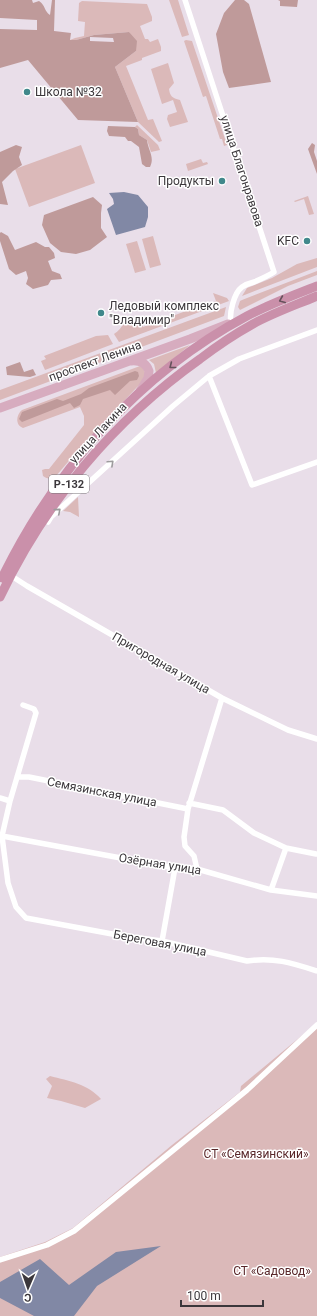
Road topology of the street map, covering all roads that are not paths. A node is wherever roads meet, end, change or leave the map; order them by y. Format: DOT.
graph roads {
  1 [pos="185,0"];
  2 [pos="317,286"];
  3 [pos="317,296"];
  4 [pos="254,323"];
  5 [pos="231,326"];
  6 [pos="317,330"];
  7 [pos="197,340"];
  8 [pos="199,359"];
  9 [pos="126,362"];
  10 [pos="209,376"];
  11 [pos="139,392"];
  12 [pos="0,408"];
  13 [pos="317,462"];
  14 [pos="27,546"];
  15 [pos="10,575"];
  16 [pos="0,583"];
  17 [pos="0,597"];
  18 [pos="222,698"];
  19 [pos="23,705"];
  20 [pos="317,739"];
  21 [pos="17,777"];
  22 [pos="0,798"];
  23 [pos="10,801"];
  24 [pos="189,806"];
  25 [pos="2,836"];
  26 [pos="286,848"];
  27 [pos="316,854"];
  28 [pos="175,868"];
  29 [pos="197,869"];
  30 [pos="270,890"];
  31 [pos="317,896"];
  32 [pos="162,941"];
  33 [pos="317,971"];
  34 [pos="317,1025"];
  35 [pos="0,1260"];
  1 -- 5 [label="street, улица Благонравова"];
  2 -- 5 [label="highway, улица Лакина / Р-132, one-way"];
  3 -- 4 [label="highway, Р-132"];
  4 -- 5 [label="main road, проспект Ленина"];
  4 -- 8 [label="highway, улица Лакина / Р-132"];
  5 -- 7 [label="main road, проспект Ленина"];
  5 -- 7 [label="highway, улица Лакина / Р-132"];
  5 -- 8 [label="main road"];
  6 -- 10 [label="street"];
  7 -- 8 [label="main road"];
  7 -- 9 [label="main road, проспект Ленина"];
  7 -- 11 [label="highway, улица Лакина / Р-132, one-way"];
  8 -- 14 [label="highway, улица Лакина / Р-132"];
  9 -- 11 [label="main road"];
  9 -- 12 [label="main road, проспект Ленина"];
  10 -- 13 [label="street"];
  14 -- 10 [label="street, one-way"];
  11 -- 16 [label="highway, улица Лакина / Р-132"];
  14 -- 15 [label="highway, улица Лакина / Р-132"];
  15 -- 17 [label="highway, улица Лакина / Р-132"];
  15 -- 18 [label="street, Пригородная улица"];
  18 -- 20 [label="street, Пригородная улица"];
  18 -- 24 [label="street"];
  19 -- 21 [label="street"];
  21 -- 23 [label="street"];
  21 -- 24 [label="street, Семязинская улица"];
  22 -- 23 [label="street"];
  23 -- 25 [label="street"];
  24 -- 26 [label="street, Семязинская улица"];
  24 -- 29 [label="street"];
  25 -- 28 [label="street, Озёрная улица"];
  25 -- 32 [label="street, Береговая улица"];
  26 -- 27 [label="street, Семязинская улица"];
  26 -- 30 [label="street"];
  28 -- 29 [label="street, Озёрная улица"];
  28 -- 32 [label="street"];
  29 -- 30 [label="street, Озёрная улица"];
  30 -- 31 [label="street, Озёрная улица"];
  32 -- 33 [label="street, Береговая улица"];
  34 -- 35 [label="street"];
}
